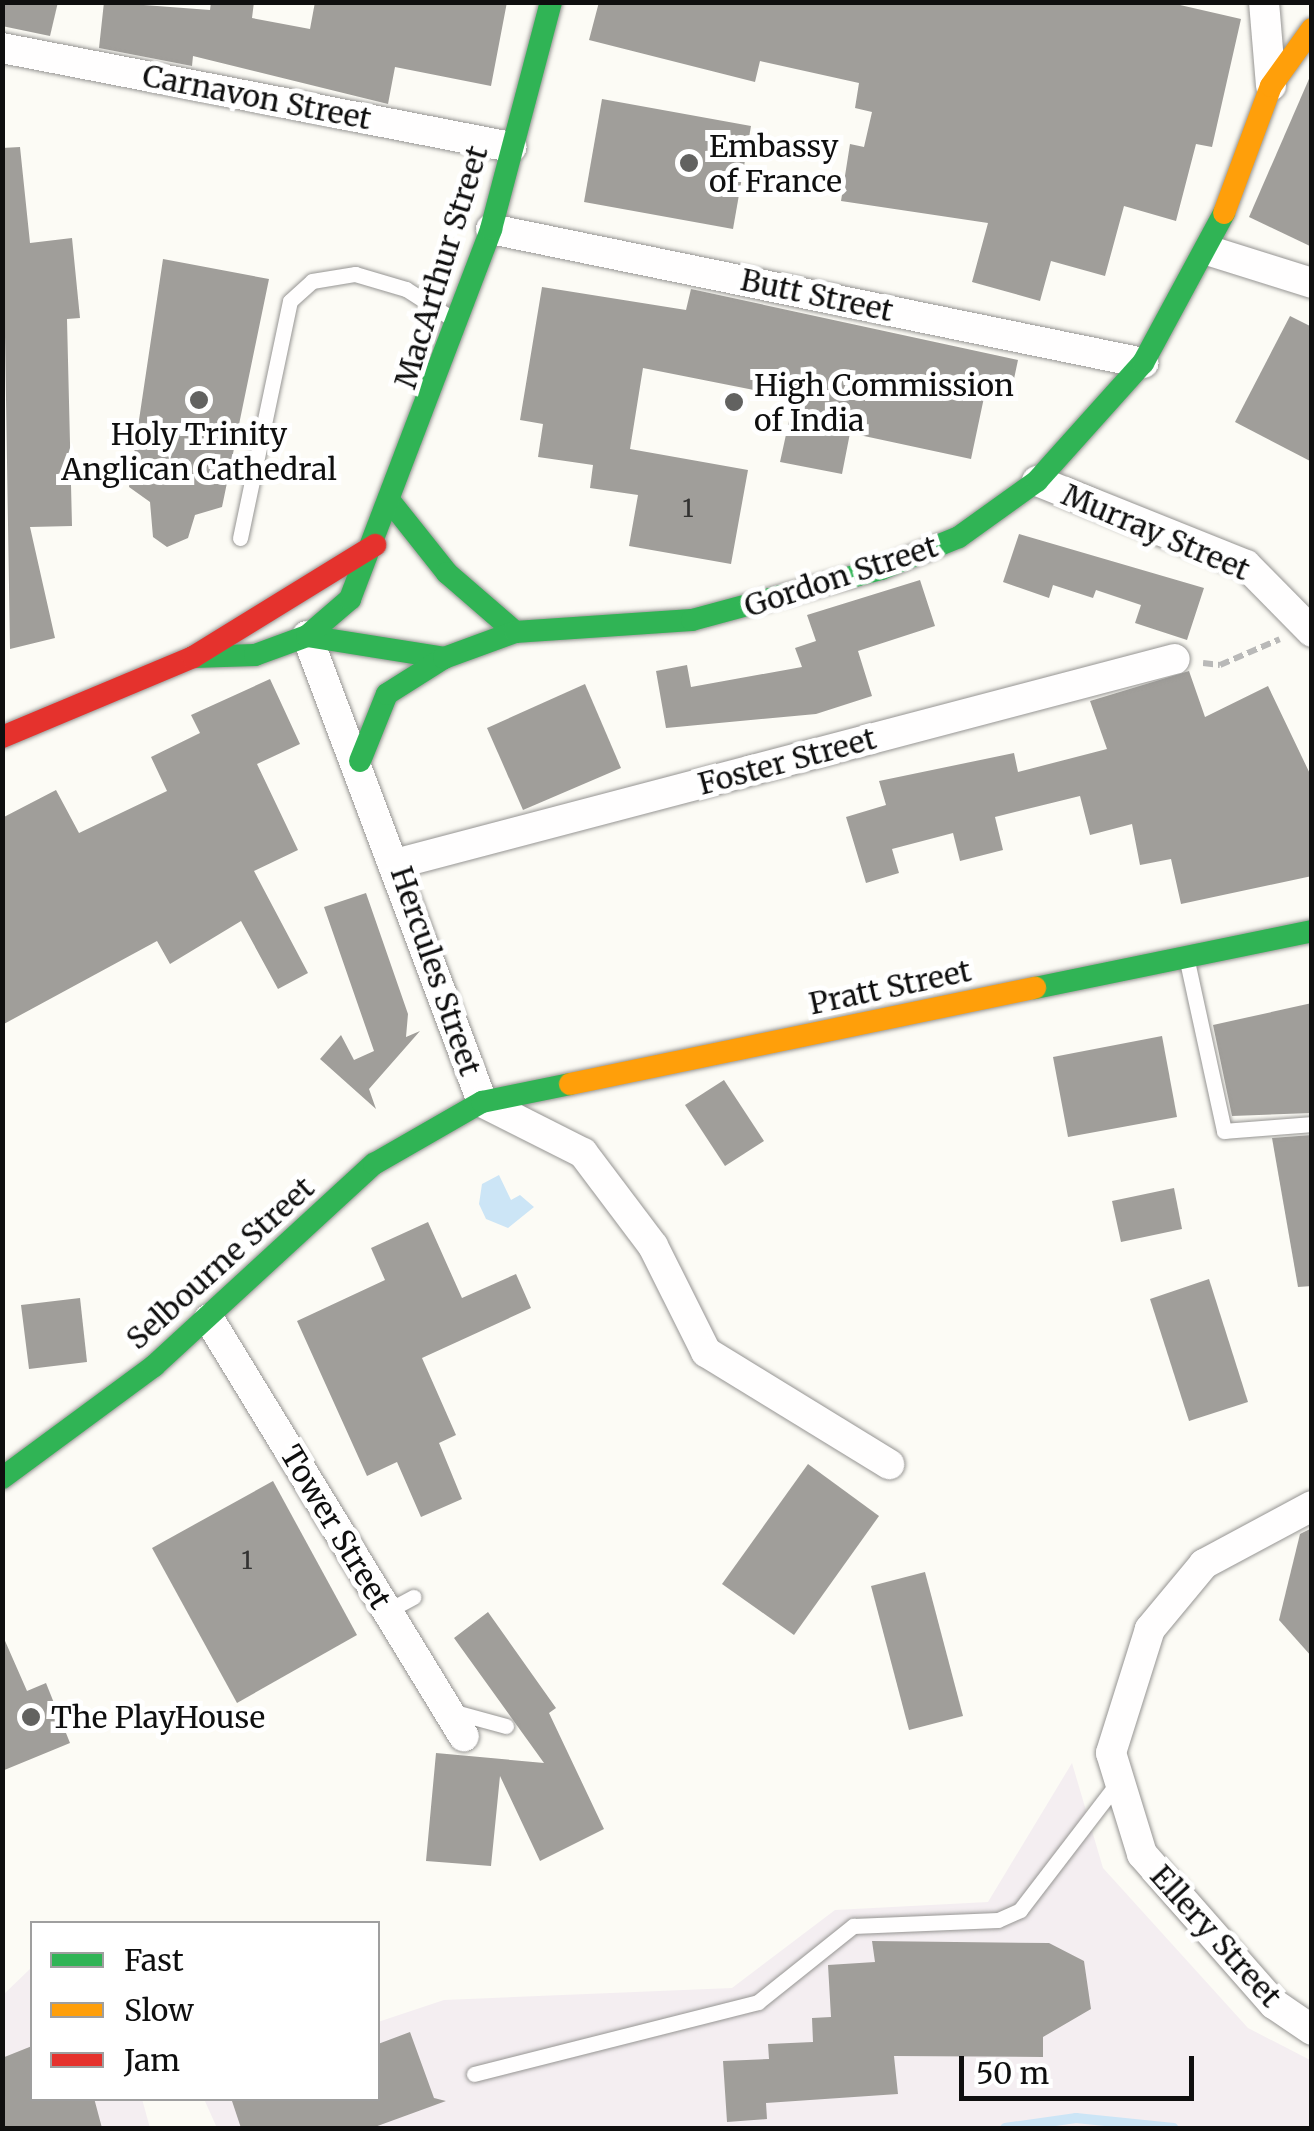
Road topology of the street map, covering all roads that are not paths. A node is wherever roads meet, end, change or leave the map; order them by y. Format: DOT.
graph roads {
  1 [pos="551,2"];
  2 [pos="1264,2"];
  3 [pos="1312,29"];
  4 [pos="2,48"];
  5 [pos="1272,86"];
  6 [pos="511,147"];
  7 [pos="492,230"];
  8 [pos="1210,251"];
  9 [pos="1312,283"];
  10 [pos="459,323"];
  11 [pos="1143,363"];
  12 [pos="1037,482"];
  13 [pos="393,505"];
  14 [pos="240,538"];
  15 [pos="375,545"];
  16 [pos="1310,629"];
  17 [pos="515,632"];
  18 [pos="307,636"];
  19 [pos="194,657"];
  20 [pos="444,658"];
  21 [pos="1175,659"];
  22 [pos="2,737"];
  23 [pos="360,761"];
  24 [pos="399,863"];
  25 [pos="1312,931"];
  26 [pos="1186,957"];
  27 [pos="482,1102"];
  28 [pos="1312,1124"];
  29 [pos="208,1318"];
  30 [pos="889,1464"];
  31 [pos="2,1478"];
  32 [pos="1312,1506"];
  33 [pos="447,1710"];
  34 [pos="506,1726"];
  35 [pos="464,1736"];
  36 [pos="1115,1786"];
  37 [pos="1312,2030"];
  38 [pos="474,2074"];
  1 -- 6 [label="main road, MacArthur Street"];
  2 -- 5 [label="street, Gordon Street"];
  3 -- 5 [label="main road, Gordon Street"];
  4 -- 6 [label="street, Carnavon Street"];
  5 -- 8 [label="main road, Gordon Street"];
  6 -- 7 [label="main road, MacArthur Street"];
  7 -- 10 [label="main road, MacArthur Street"];
  7 -- 11 [label="street, Butt Street"];
  8 -- 9 [label="street"];
  8 -- 11 [label="main road, Gordon Street"];
  10 -- 13 [label="main road, MacArthur Street"];
  10 -- 14 [label="lane"];
  11 -- 12 [label="main road, Gordon Street"];
  12 -- 16 [label="street, Murray Street"];
  12 -- 17 [label="main road, Gordon Street"];
  13 -- 15 [label="main road, MacArthur Street"];
  13 -- 17 [label="main road"];
  15 -- 18 [label="main road, MacArthur Street"];
  15 -- 19 [label="main road"];
  17 -- 20 [label="main road, Gordon Street"];
  18 -- 19 [label="main road, MacArthur Street"];
  18 -- 20 [label="main road"];
  18 -- 23 [label="street"];
  19 -- 22 [label="main road"];
  20 -- 23 [label="main road, Gordon Street"];
  21 -- 24 [label="street, Foster Street"];
  23 -- 24 [label="street, Hercules Street"];
  24 -- 27 [label="street, Hercules Street"];
  25 -- 26 [label="main road, Pratt Street"];
  26 -- 27 [label="main road, Pratt Street"];
  26 -- 28 [label="lane"];
  27 -- 29 [label="main road, Selbourne Street"];
  27 -- 30 [label="street, Hercules Street"];
  29 -- 31 [label="main road, Selbourne Street"];
  29 -- 33 [label="street, Tower Street"];
  32 -- 36 [label="street, Ellery Street"];
  33 -- 34 [label="lane"];
  33 -- 35 [label="street, Tower Street"];
  36 -- 37 [label="street, Ellery Street"];
  36 -- 38 [label="lane"];
}
